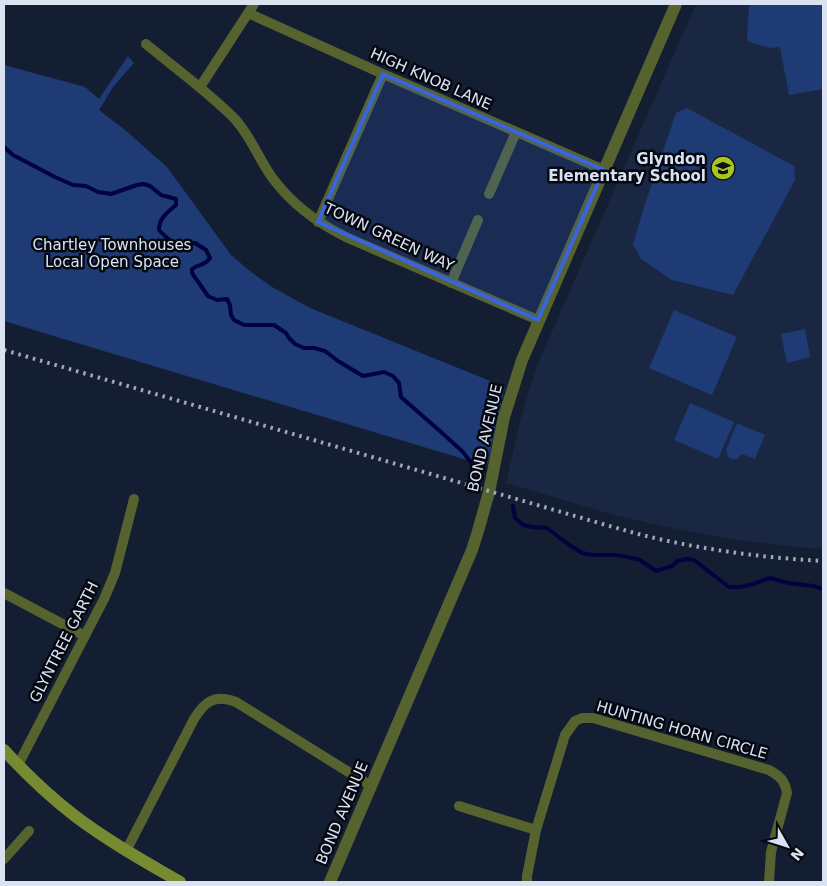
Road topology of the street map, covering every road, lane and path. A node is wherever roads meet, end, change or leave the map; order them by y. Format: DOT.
graph roads {
  1 [pos="254,4"];
  2 [pos="676,4"];
  3 [pos="248,13"];
  4 [pos="146,44"];
  5 [pos="383,74"];
  6 [pos="200,87"];
  7 [pos="516,132"];
  8 [pos="604,170"];
  9 [pos="489,194"];
  10 [pos="478,220"];
  11 [pos="318,222"];
  12 [pos="451,283"];
  13 [pos="538,320"];
  14 [pos="134,499"];
  15 [pos="4,594"];
  16 [pos="85,636"];
  17 [pos="4,750"];
  18 [pos="18,765"];
  19 [pos="371,786"];
  20 [pos="459,806"];
  21 [pos="536,830"];
  22 [pos="30,831"];
  23 [pos="126,851"];
  24 [pos="4,859"];
  25 [pos="180,882"];
  26 [pos="330,882"];
  27 [pos="527,882"];
  28 [pos="769,882"];
  1 -- 3 [label="street"];
  2 -- 8 [label="street, BOND AVENUE"];
  3 -- 5 [label="street, HIGH KNOB LANE"];
  3 -- 6 [label="street"];
  4 -- 6 [label="street, TOWN GREEN WAY"];
  5 -- 7 [label="street, HIGH KNOB LANE"];
  5 -- 11 [label="street"];
  6 -- 11 [label="street, TOWN GREEN WAY"];
  7 -- 8 [label="street, HIGH KNOB LANE"];
  7 -- 9 [label="street"];
  8 -- 13 [label="street, BOND AVENUE"];
  10 -- 12 [label="street"];
  11 -- 12 [label="street, TOWN GREEN WAY"];
  12 -- 13 [label="street, TOWN GREEN WAY"];
  13 -- 19 [label="street, BOND AVENUE"];
  14 -- 16 [label="street, GLYNTREE GARTH"];
  15 -- 16 [label="street"];
  16 -- 18 [label="street, GLYNTREE GARTH"];
  17 -- 18 [label="main road"];
  18 -- 23 [label="main road"];
  19 -- 23 [label="street"];
  19 -- 26 [label="street, BOND AVENUE"];
  20 -- 21 [label="street"];
  21 -- 27 [label="street, HUNTING HORN CIRCLE"];
  21 -- 28 [label="street, HUNTING HORN CIRCLE"];
  22 -- 24 [label="street"];
  23 -- 25 [label="main road"];
}
